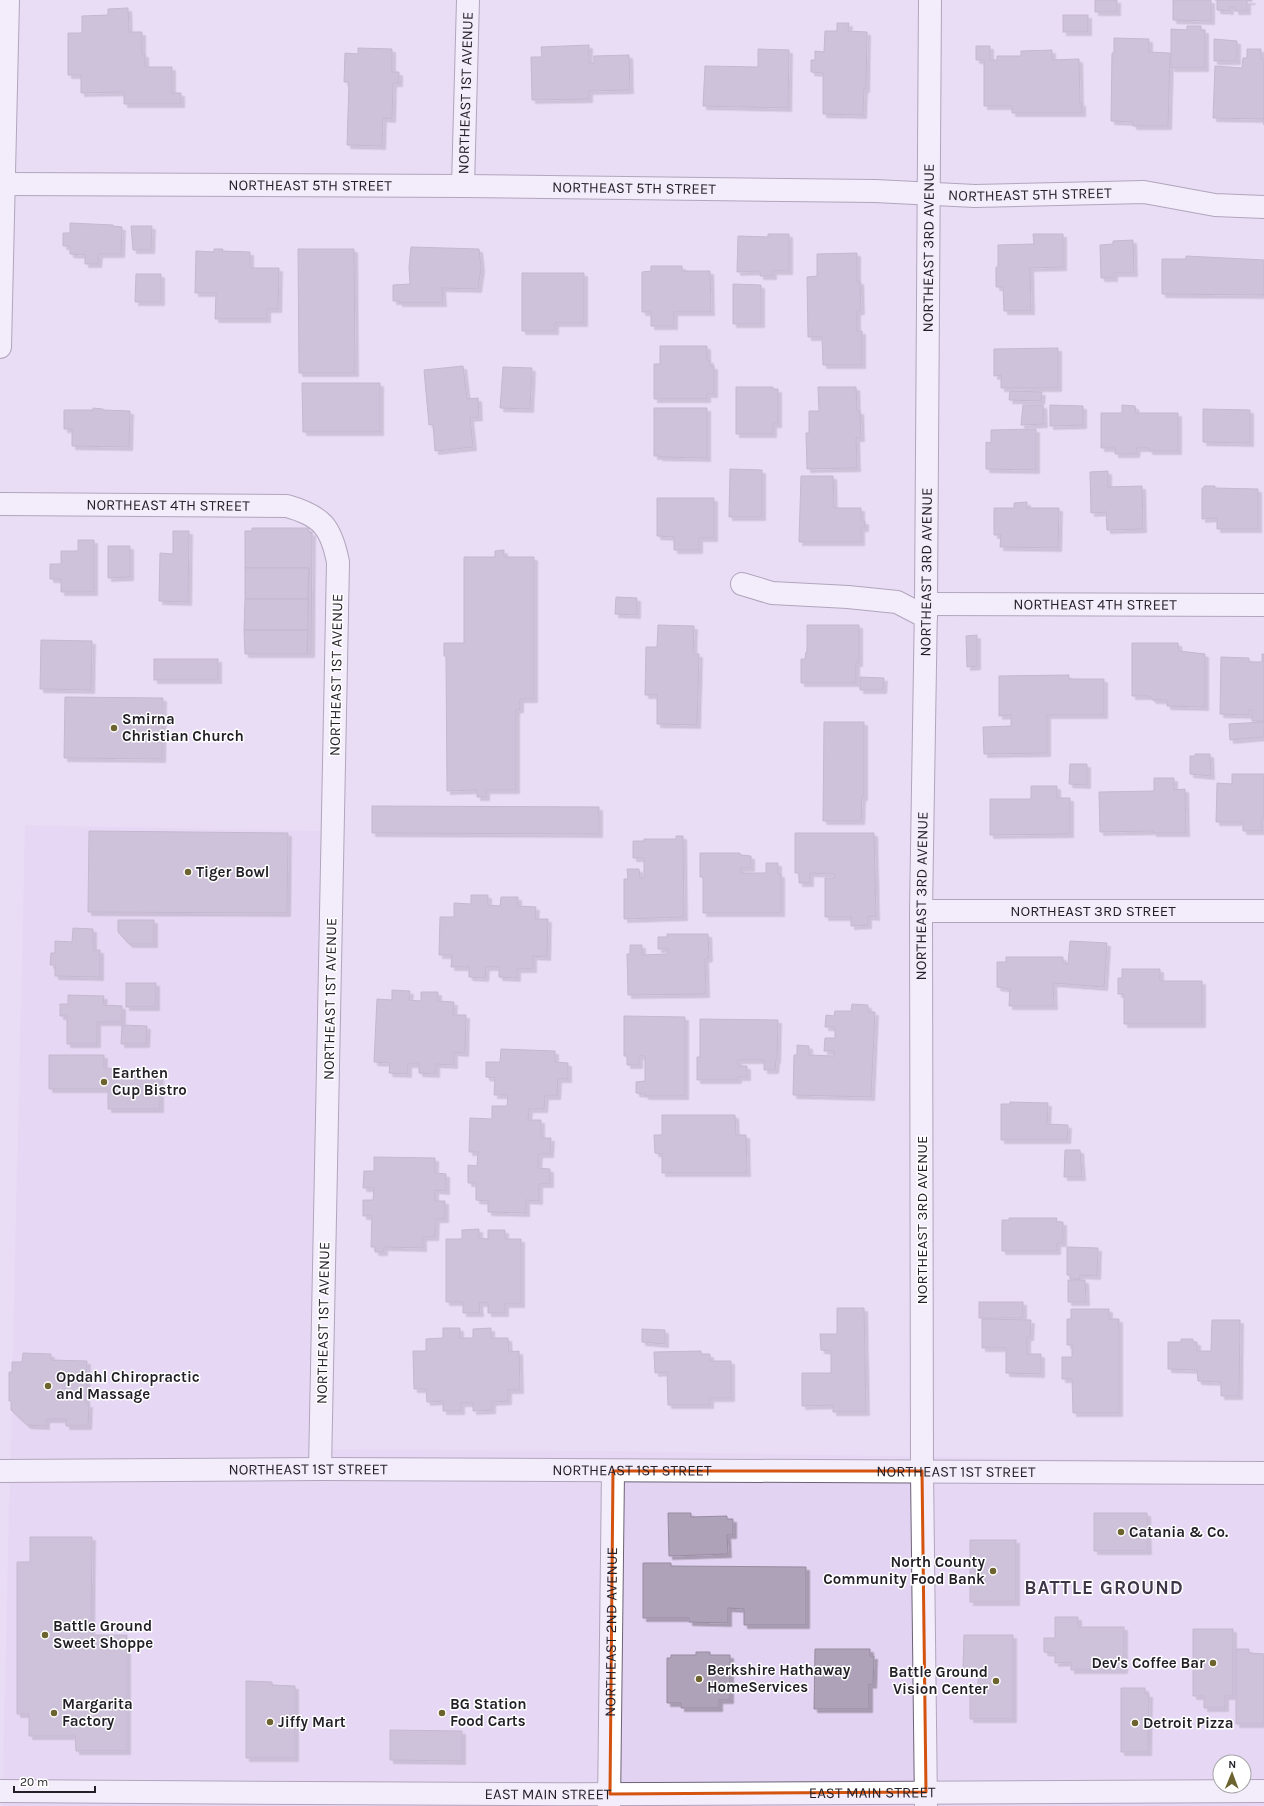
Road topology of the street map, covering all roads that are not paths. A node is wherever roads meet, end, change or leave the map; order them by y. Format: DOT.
graph roads {
  1 [pos="8,0"];
  2 [pos="468,0"];
  3 [pos="930,0"];
  4 [pos="3,184"];
  5 [pos="463,186"];
  6 [pos="928,194"];
  7 [pos="1264,207"];
  8 [pos="0,347"];
  9 [pos="0,504"];
  10 [pos="328,530"];
  11 [pos="742,584"];
  12 [pos="1264,605"];
  13 [pos="926,610"];
  14 [pos="921,911"];
  15 [pos="1264,911"];
  16 [pos="320,1469"];
  17 [pos="0,1471"];
  18 [pos="612,1471"];
  19 [pos="922,1471"];
  20 [pos="1264,1474"];
  21 [pos="0,1791"];
  22 [pos="1264,1791"];
  23 [pos="926,1799"];
  24 [pos="286,1800"];
  25 [pos="610,1800"];
  1 -- 4 [label="street"];
  2 -- 5 [label="street, NORTHEAST 1ST AVENUE"];
  3 -- 6 [label="street, NORTHEAST 3RD AVENUE"];
  4 -- 5 [label="street, NORTHEAST 5TH STREET"];
  4 -- 8 [label="street"];
  5 -- 6 [label="street, NORTHEAST 5TH STREET"];
  6 -- 7 [label="street, NORTHEAST 5TH STREET"];
  6 -- 13 [label="street, NORTHEAST 3RD AVENUE"];
  9 -- 10 [label="street, NORTHEAST 4TH STREET"];
  10 -- 16 [label="street, NORTHEAST 1ST AVENUE"];
  11 -- 13 [label="street"];
  12 -- 13 [label="street, NORTHEAST 4TH STREET"];
  13 -- 14 [label="street, NORTHEAST 3RD AVENUE"];
  14 -- 15 [label="street, NORTHEAST 3RD STREET"];
  14 -- 19 [label="street, NORTHEAST 3RD AVENUE"];
  16 -- 17 [label="street, NORTHEAST 1ST STREET"];
  16 -- 18 [label="street, NORTHEAST 1ST STREET"];
  18 -- 19 [label="street, NORTHEAST 1ST STREET"];
  18 -- 25 [label="street, NORTHEAST 2ND AVENUE"];
  19 -- 20 [label="street, NORTHEAST 1ST STREET"];
  19 -- 23 [label="street, NORTHEAST 3RD AVENUE"];
  21 -- 24 [label="street, EAST MAIN STREET"];
  22 -- 23 [label="street, EAST MAIN STREET"];
  23 -- 25 [label="street, EAST MAIN STREET"];
  24 -- 25 [label="street, EAST MAIN STREET"];
}
